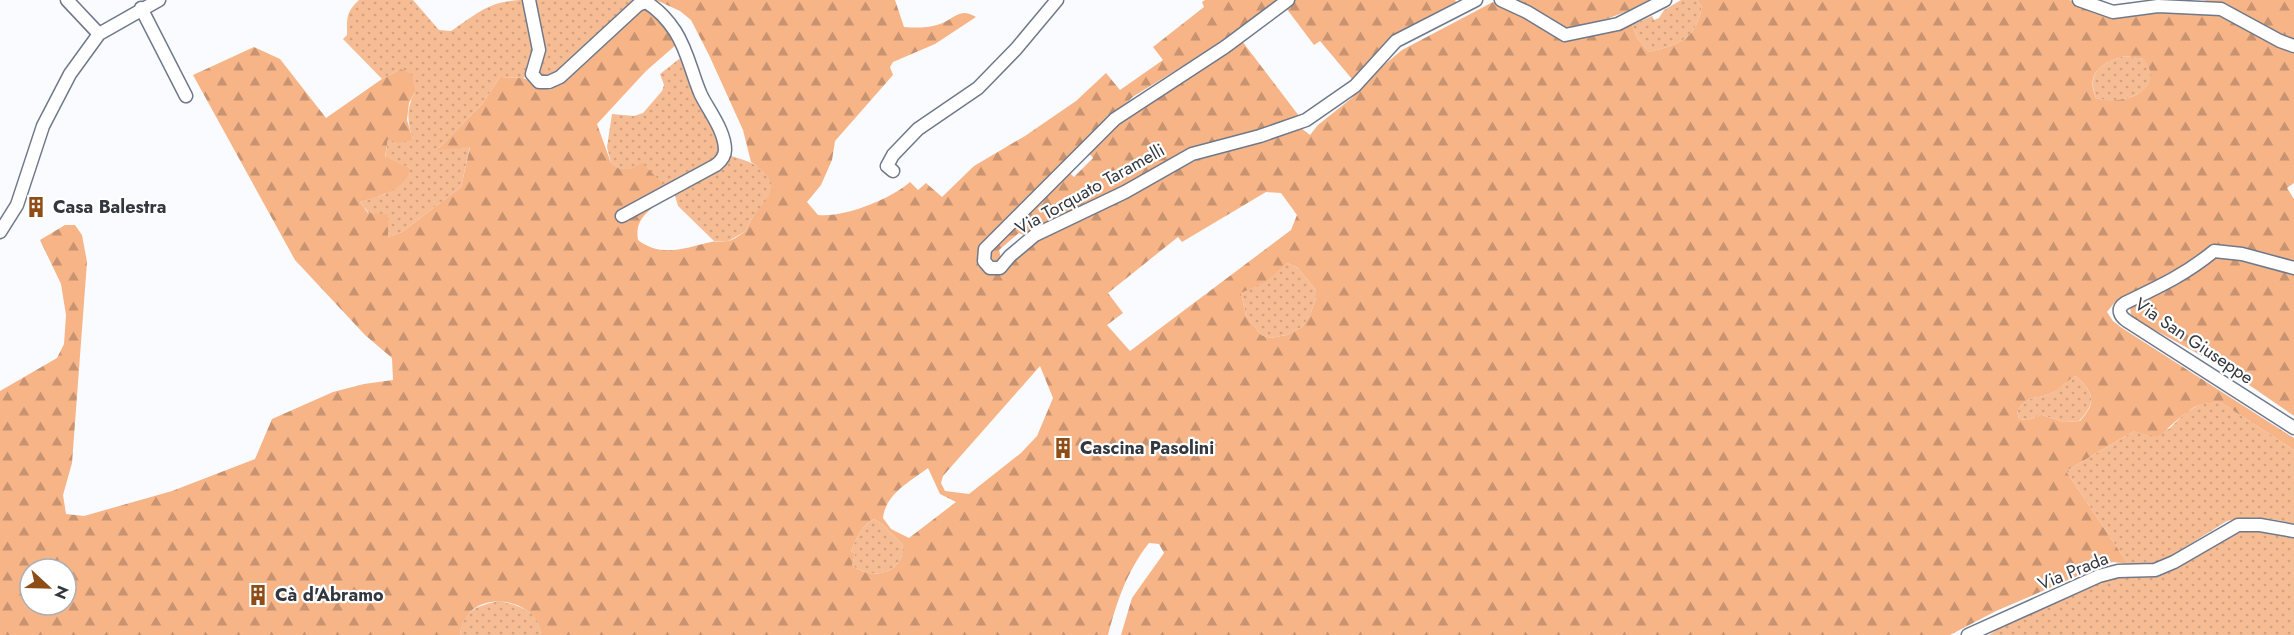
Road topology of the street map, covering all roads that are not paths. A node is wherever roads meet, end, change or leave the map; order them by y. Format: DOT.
graph roads {
  1 [pos="67,0"];
  2 [pos="159,0"];
  3 [pos="529,0"];
  4 [pos="1056,0"];
  5 [pos="1288,0"];
  6 [pos="1476,0"];
  7 [pos="1501,0"];
  8 [pos="1665,0"];
  9 [pos="2079,0"];
  10 [pos="141,9"];
  11 [pos="99,34"];
  12 [pos="2294,46"];
  13 [pos="186,96"];
  14 [pos="893,171"];
  15 [pos="622,216"];
  16 [pos="0,232"];
  17 [pos="2294,268"];
  18 [pos="2294,428"];
  19 [pos="2294,531"];
  20 [pos="1968,635"];
  1 -- 11 [label="street"];
  2 -- 10 [label="street"];
  3 -- 15 [label="street"];
  4 -- 14 [label="street"];
  5 -- 6 [label="street, Via Torquato Taramelli"];
  7 -- 8 [label="street"];
  9 -- 12 [label="street"];
  10 -- 11 [label="street"];
  10 -- 13 [label="street"];
  11 -- 16 [label="street"];
  17 -- 18 [label="street, Via San Giuseppe"];
  19 -- 20 [label="street, Via Prada"];
}
